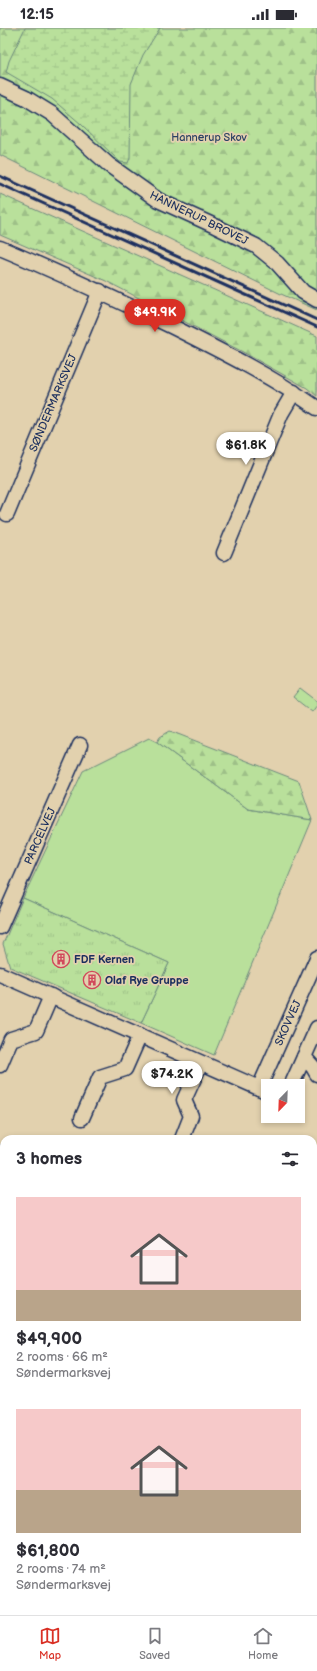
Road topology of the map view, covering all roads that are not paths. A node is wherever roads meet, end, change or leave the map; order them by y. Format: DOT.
graph roads {
  1 [pos="0,86"];
  2 [pos="0,248"];
  3 [pos="100,291"];
  4 [pos="317,300"];
  5 [pos="294,392"];
  6 [pos="317,408"];
  7 [pos="7,514"];
  8 [pos="224,553"];
  9 [pos="80,745"];
  10 [pos="0,927"];
  11 [pos="317,958"];
  12 [pos="0,974"];
  13 [pos="51,996"];
  14 [pos="317,1029"];
  15 [pos="140,1035"];
  16 [pos="304,1057"];
  17 [pos="201,1063"];
  18 [pos="0,1065"];
  19 [pos="317,1074"];
  20 [pos="268,1079"];
  21 [pos="294,1079"];
  22 [pos="261,1089"];
  23 [pos="82,1118"];
  24 [pos="184,1135"];
  1 -- 4 [label="street, HANNERUP BROVEJ"];
  2 -- 3 [label="street"];
  3 -- 5 [label="street"];
  3 -- 7 [label="street, SØNDERMARKSVEJ"];
  5 -- 6 [label="street"];
  5 -- 8 [label="street"];
  9 -- 10 [label="street, PARCELVEJ"];
  11 -- 20 [label="street, SKOVVEJ"];
  12 -- 13 [label="street, SKOVVEJ"];
  13 -- 15 [label="street, SKOVVEJ"];
  13 -- 18 [label="street"];
  14 -- 16 [label="street"];
  15 -- 17 [label="street, SKOVVEJ"];
  15 -- 23 [label="street"];
  16 -- 19 [label="street"];
  16 -- 21 [label="street"];
  17 -- 22 [label="street, SKOVVEJ"];
  17 -- 24 [label="street"];
}
